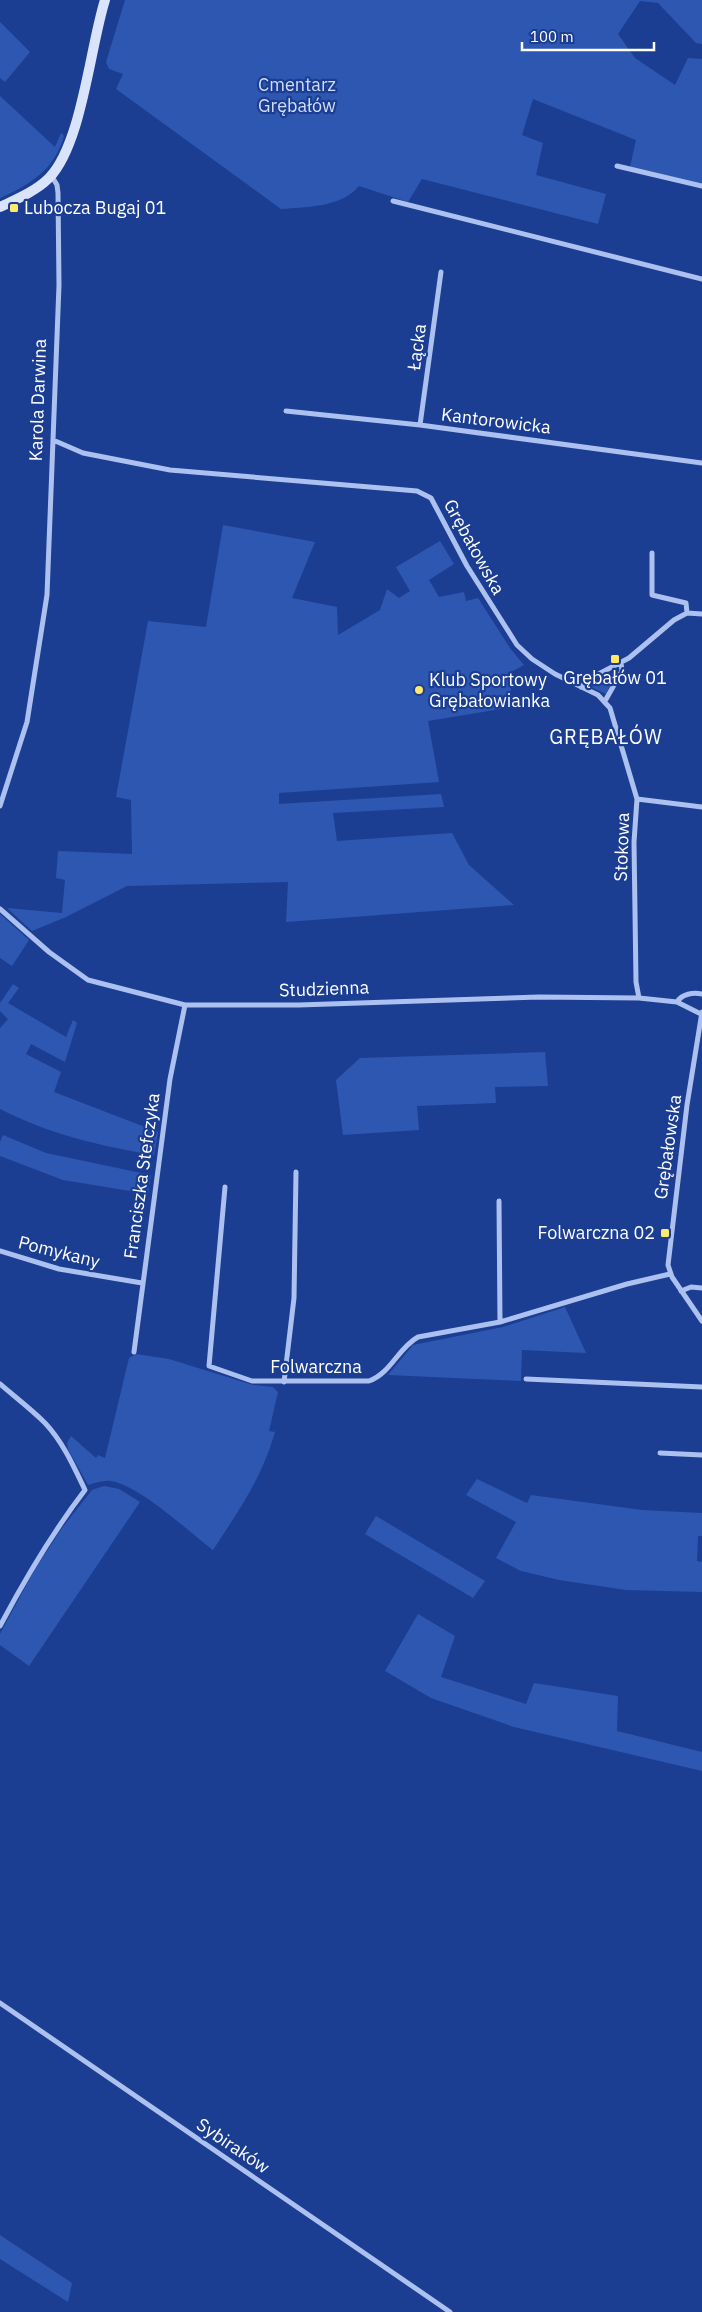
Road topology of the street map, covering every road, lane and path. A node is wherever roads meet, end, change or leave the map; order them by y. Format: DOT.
graph roads {
  1 [pos="105,0"];
  2 [pos="617,166"];
  3 [pos="51,175"];
  4 [pos="702,186"];
  5 [pos="392,201"];
  6 [pos="0,207"];
  7 [pos="441,272"];
  8 [pos="702,279"];
  9 [pos="286,410"];
  10 [pos="420,425"];
  11 [pos="53,440"];
  12 [pos="702,463"];
  13 [pos="652,553"];
  14 [pos="687,613"];
  15 [pos="702,614"];
  16 [pos="621,663"];
  17 [pos="581,687"];
  18 [pos="605,701"];
  19 [pos="637,799"];
  20 [pos="0,806"];
  21 [pos="702,808"];
  22 [pos="0,908"];
  23 [pos="702,994"];
  24 [pos="640,998"];
  25 [pos="677,1002"];
  26 [pos="185,1005"];
  27 [pos="702,1013"];
  28 [pos="296,1172"];
  29 [pos="225,1187"];
  30 [pos="499,1201"];
  31 [pos="0,1251"];
  32 [pos="670,1274"];
  33 [pos="142,1283"];
  34 [pos="702,1288"];
  35 [pos="681,1291"];
  36 [pos="702,1321"];
  37 [pos="500,1322"];
  38 [pos="134,1352"];
  39 [pos="526,1379"];
  40 [pos="284,1382"];
  41 [pos="0,1384"];
  42 [pos="702,1387"];
  43 [pos="660,1452"];
  44 [pos="702,1455"];
  45 [pos="0,1626"];
  46 [pos="0,2003"];
  47 [pos="450,2312"];
  1 -- 3 [label="street"];
  2 -- 4 [label="street"];
  3 -- 6 [label="street"];
  3 -- 11 [label="street, Karola Darwina"];
  5 -- 8 [label="street"];
  7 -- 10 [label="street, Łącka"];
  9 -- 10 [label="street, Kantorowicka"];
  10 -- 12 [label="street, Kantorowicka"];
  11 -- 17 [label="street, Grębałowska"];
  11 -- 20 [label="street, Karola Darwina"];
  13 -- 14 [label="street"];
  14 -- 15 [label="street"];
  14 -- 16 [label="street"];
  16 -- 17 [label="street"];
  16 -- 18 [label="street"];
  17 -- 18 [label="street, Grębałowska"];
  18 -- 19 [label="street, Stokowa"];
  19 -- 21 [label="street"];
  19 -- 24 [label="street, Stokowa"];
  22 -- 26 [label="street, Studzienna"];
  23 -- 25 [label="street, Studzienna"];
  24 -- 25 [label="street, Studzienna"];
  24 -- 26 [label="street, Studzienna"];
  25 -- 27 [label="street, Studzienna"];
  26 -- 33 [label="street, Franciszka Stefczyka"];
  27 -- 32 [label="street, Grębałowska"];
  28 -- 40 [label="street"];
  29 -- 40 [label="street, Folwarczna"];
  30 -- 37 [label="street"];
  31 -- 33 [label="street, Pomykany"];
  32 -- 35 [label="street"];
  32 -- 37 [label="street, Folwarczna"];
  33 -- 38 [label="street, Franciszka Stefczyka"];
  34 -- 35 [label="street"];
  35 -- 36 [label="street"];
  37 -- 40 [label="street, Folwarczna"];
  39 -- 42 [label="street"];
  41 -- 45 [label="street"];
  43 -- 44 [label="street"];
  46 -- 47 [label="street, Sybiraków"];
}
